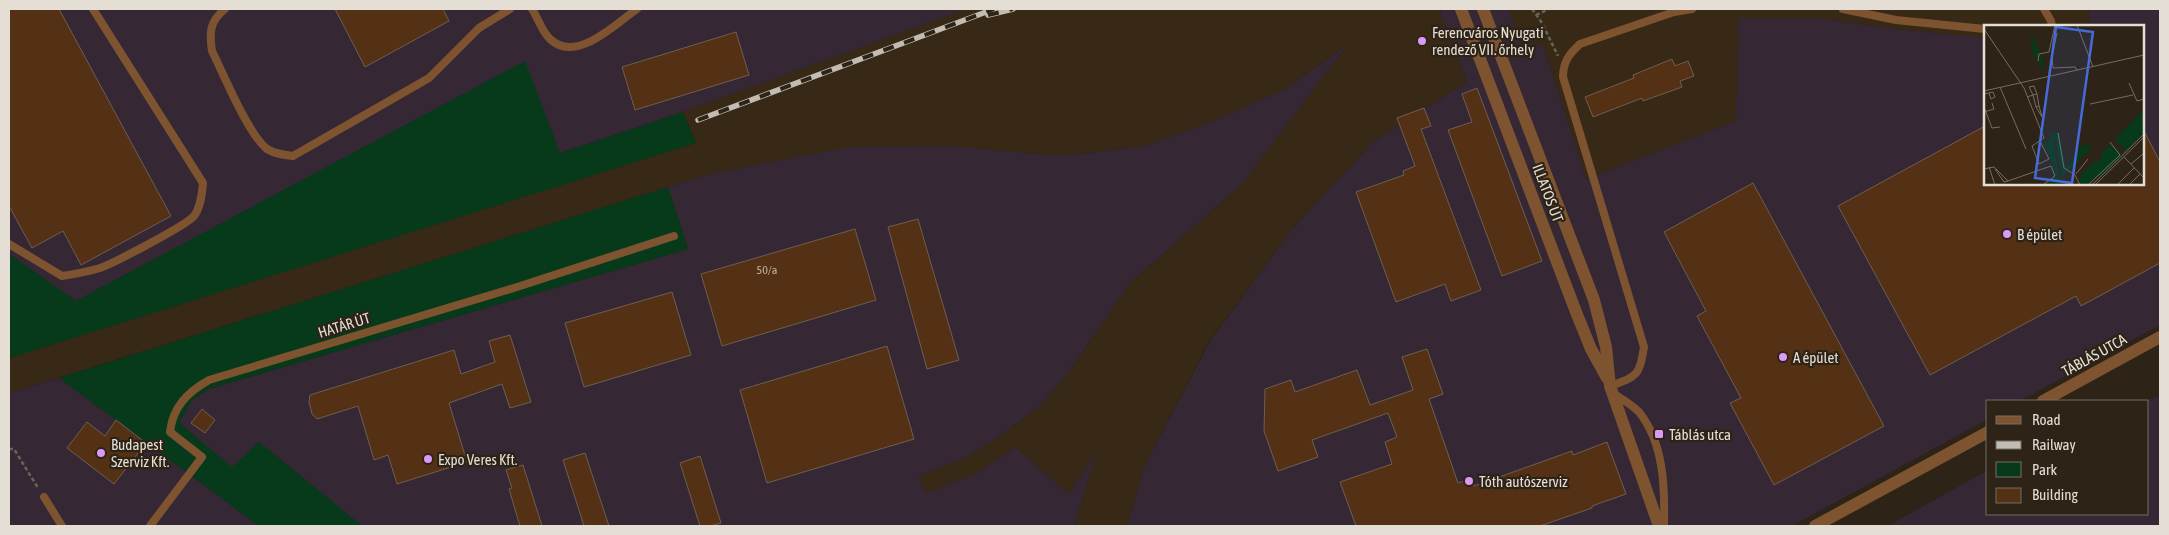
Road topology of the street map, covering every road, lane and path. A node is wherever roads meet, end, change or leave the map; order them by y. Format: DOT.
graph roads {
  1 [pos="93,9"];
  2 [pos="225,9"];
  3 [pos="510,9"];
  4 [pos="532,9"];
  5 [pos="637,9"];
  6 [pos="1461,9"];
  7 [pos="1482,9"];
  8 [pos="1532,9"];
  9 [pos="1549,9"];
  10 [pos="1692,9"];
  11 [pos="1843,9"];
  12 [pos="2044,9"];
  13 [pos="1536,15"];
  14 [pos="2052,25"];
  15 [pos="1984,30"];
  16 [pos="1563,67"];
  17 [pos="674,236"];
  18 [pos="9,244"];
  19 [pos="2160,337"];
  20 [pos="1612,389"];
  21 [pos="2045,400"];
  22 [pos="1986,433"];
  23 [pos="9,449"];
  24 [pos="44,497"];
  25 [pos="62,526"];
  26 [pos="150,526"];
  27 [pos="1659,526"];
  28 [pos="1664,526"];
  29 [pos="1815,526"];
  1 -- 18 [label="lane"];
  2 -- 3 [label="lane"];
  4 -- 5 [label="lane"];
  6 -- 20 [label="street, ILLATOS ÚT"];
  7 -- 20 [label="street, ILLATOS ÚT"];
  8 -- 13 [label="path"];
  9 -- 13 [label="path"];
  10 -- 16 [label="lane"];
  11 -- 15 [label="lane"];
  12 -- 14 [label="lane"];
  13 -- 16 [label="path"];
  16 -- 20 [label="lane"];
  17 -- 26 [label="lane, HATÁR ÚT"];
  19 -- 21 [label="street, TÁBLÁS UTCA"];
  20 -- 27 [label="street, ILLATOS ÚT"];
  20 -- 28 [label="lane"];
  22 -- 29 [label="street"];
  23 -- 24 [label="path"];
  24 -- 25 [label="lane"];
}
